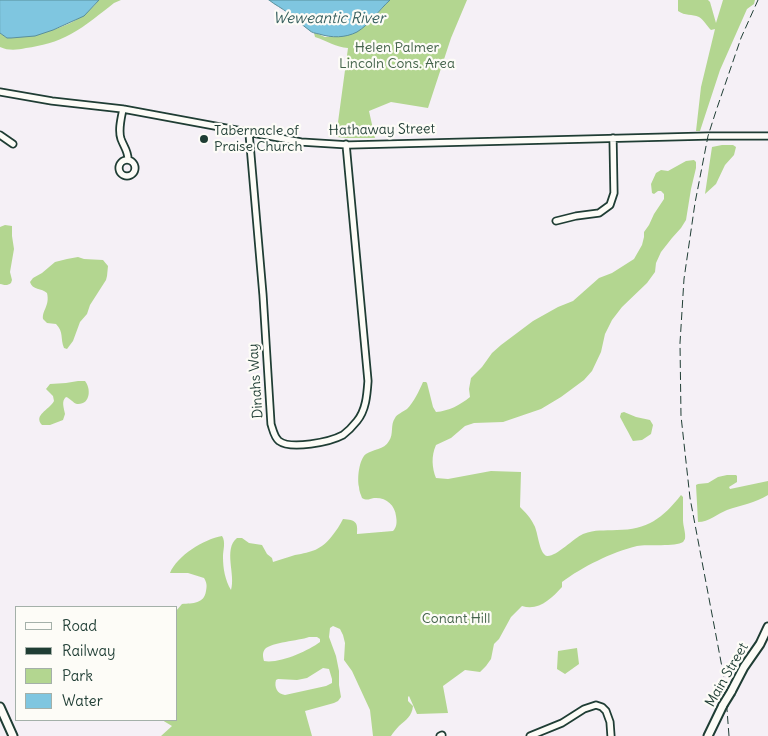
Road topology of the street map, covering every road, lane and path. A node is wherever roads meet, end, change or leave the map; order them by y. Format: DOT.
graph roads {
  1 [pos="0,92"];
  2 [pos="123,109"];
  3 [pos="249,133"];
  4 [pos="0,135"];
  5 [pos="768,136"];
  6 [pos="613,138"];
  7 [pos="13,144"];
  8 [pos="346,144"];
  9 [pos="128,159"];
  10 [pos="556,221"];
  11 [pos="768,627"];
  12 [pos="768,635"];
  13 [pos="760,644"];
  14 [pos="0,708"];
  15 [pos="13,736"];
  16 [pos="530,736"];
  17 [pos="611,736"];
  18 [pos="708,736"];
  1 -- 2 [label="street, Hathaway Street"];
  2 -- 3 [label="street, Hathaway Street"];
  2 -- 9 [label="street"];
  3 -- 8 [label="street, Hathaway Street"];
  3 -- 8 [label="street, Dinahs Way"];
  4 -- 7 [label="street"];
  5 -- 6 [label="street, Hathaway Street"];
  6 -- 8 [label="street, Hathaway Street"];
  6 -- 10 [label="street"];
  11 -- 13 [label="main road, Main Street"];
  12 -- 13 [label="main road"];
  13 -- 18 [label="main road, Main Street, bridge"];
  14 -- 15 [label="main road"];
  16 -- 17 [label="street"];
}
